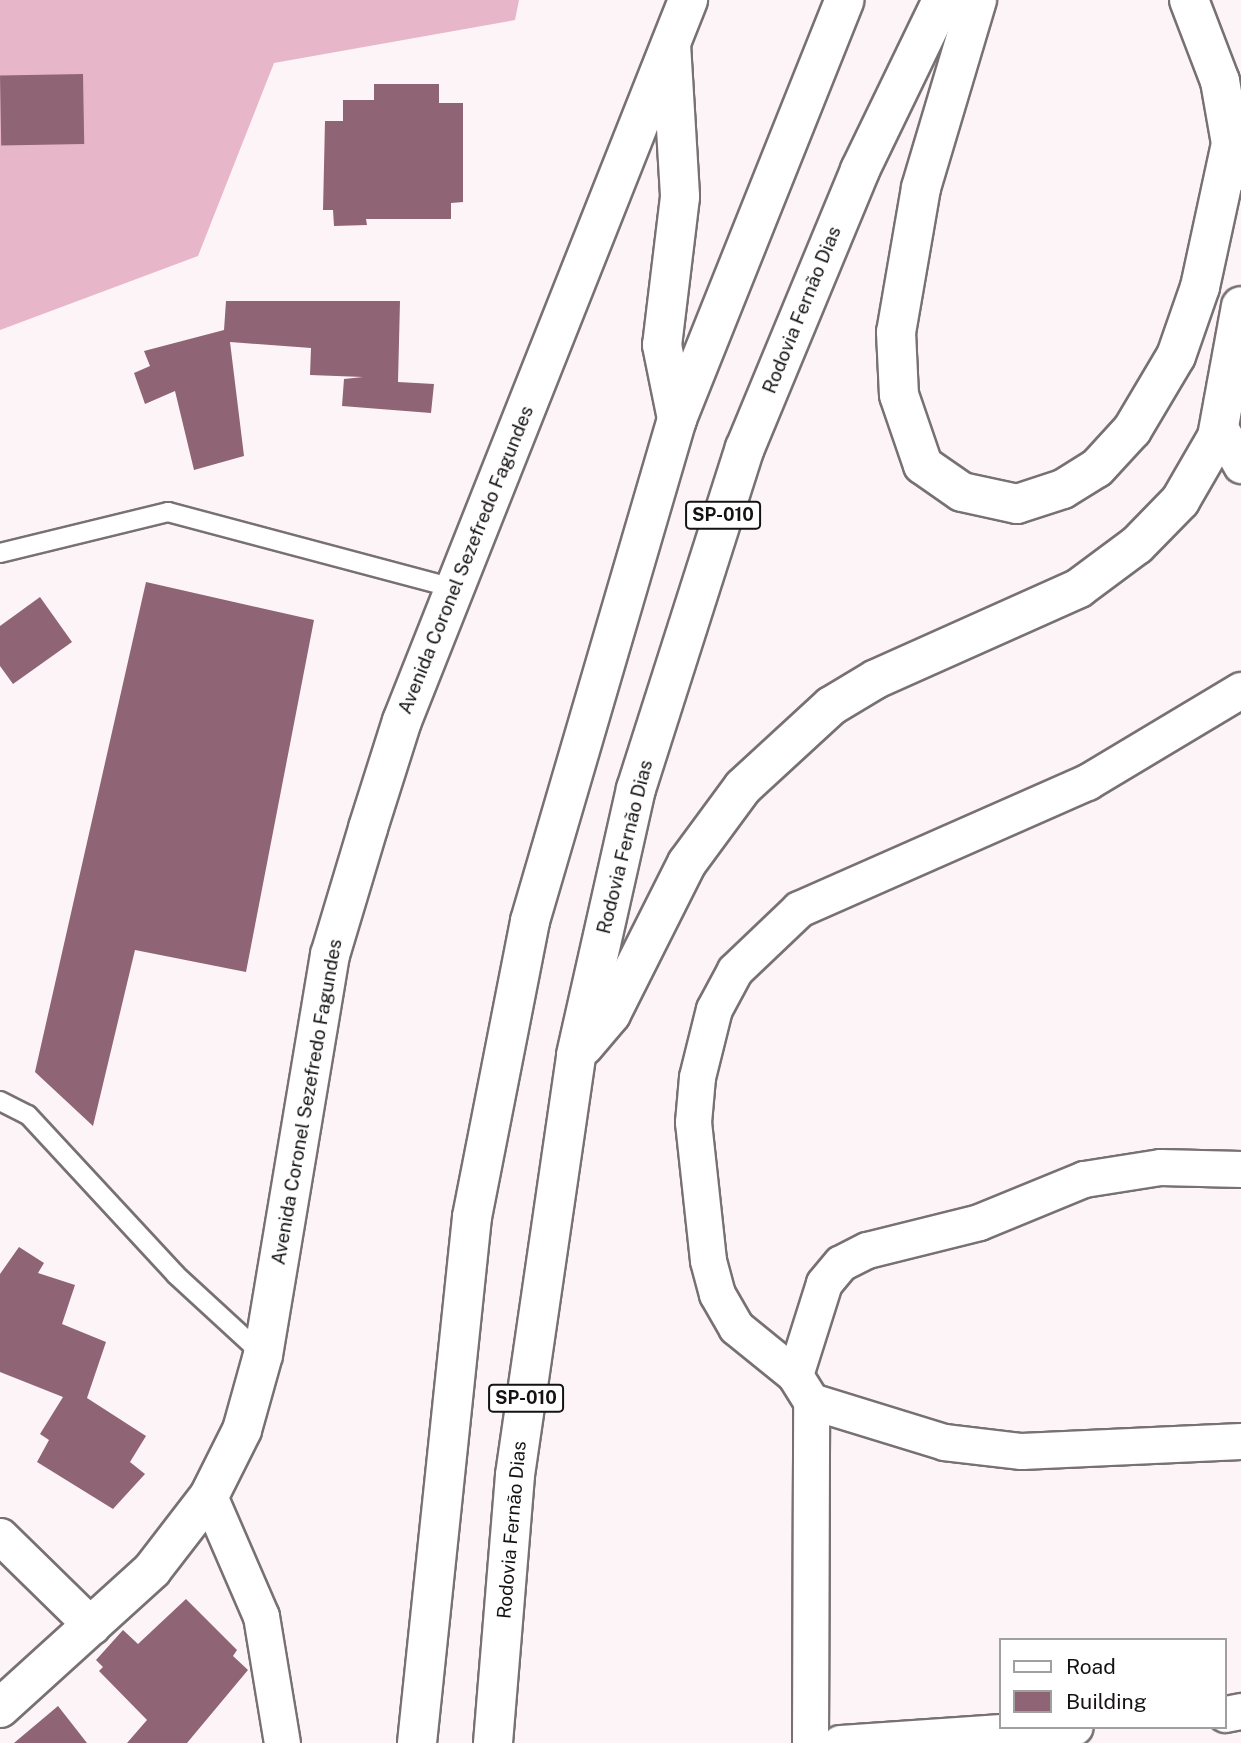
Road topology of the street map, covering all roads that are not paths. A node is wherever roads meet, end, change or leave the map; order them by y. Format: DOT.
graph roads {
  1 [pos="688,0"];
  2 [pos="845,0"];
  3 [pos="942,0"];
  4 [pos="977,0"];
  5 [pos="1189,0"];
  6 [pos="671,44"];
  7 [pos="1230,148"];
  8 [pos="1241,191"];
  9 [pos="1241,306"];
  10 [pos="677,419"];
  11 [pos="1219,426"];
  12 [pos="1241,465"];
  13 [pos="0,553"];
  14 [pos="454,588"];
  15 [pos="1241,691"];
  16 [pos="576,1055"];
  17 [pos="0,1101"];
  18 [pos="1241,1168"];
  19 [pos="263,1354"];
  20 [pos="803,1388"];
  21 [pos="1241,1441"];
  22 [pos="209,1496"];
  23 [pos="0,1536"];
  24 [pos="92,1626"];
  25 [pos="0,1707"];
  26 [pos="1045,1729"];
  27 [pos="282,1743"];
  28 [pos="417,1743"];
  29 [pos="494,1743"];
  30 [pos="810,1743"];
  31 [pos="840,1743"];
  1 -- 6 [label="main road, Avenida Coronel Sezefredo Fagundes"];
  2 -- 10 [label="main road"];
  3 -- 16 [label="main road, Rodovia Fernão Dias / SP-010"];
  4 -- 7 [label="main road"];
  5 -- 7 [label="main road"];
  6 -- 10 [label="main road"];
  6 -- 14 [label="main road, Avenida Coronel Sezefredo Fagundes"];
  7 -- 8 [label="main road"];
  9 -- 11 [label="main road"];
  10 -- 28 [label="main road"];
  11 -- 12 [label="street"];
  11 -- 16 [label="main road"];
  13 -- 14 [label="lane"];
  14 -- 19 [label="main road, Avenida Coronel Sezefredo Fagundes"];
  15 -- 20 [label="street"];
  16 -- 29 [label="main road, Rodovia Fernão Dias / SP-010"];
  17 -- 19 [label="lane"];
  18 -- 20 [label="street"];
  19 -- 22 [label="main road, Avenida Coronel Sezefredo Fagundes"];
  20 -- 21 [label="street"];
  20 -- 30 [label="street"];
  22 -- 24 [label="main road, Avenida Coronel Sezefredo Fagundes"];
  22 -- 27 [label="street"];
  23 -- 24 [label="street"];
  24 -- 25 [label="main road, Avenida Coronel Sezefredo Fagundes"];
  26 -- 31 [label="street"];
}
